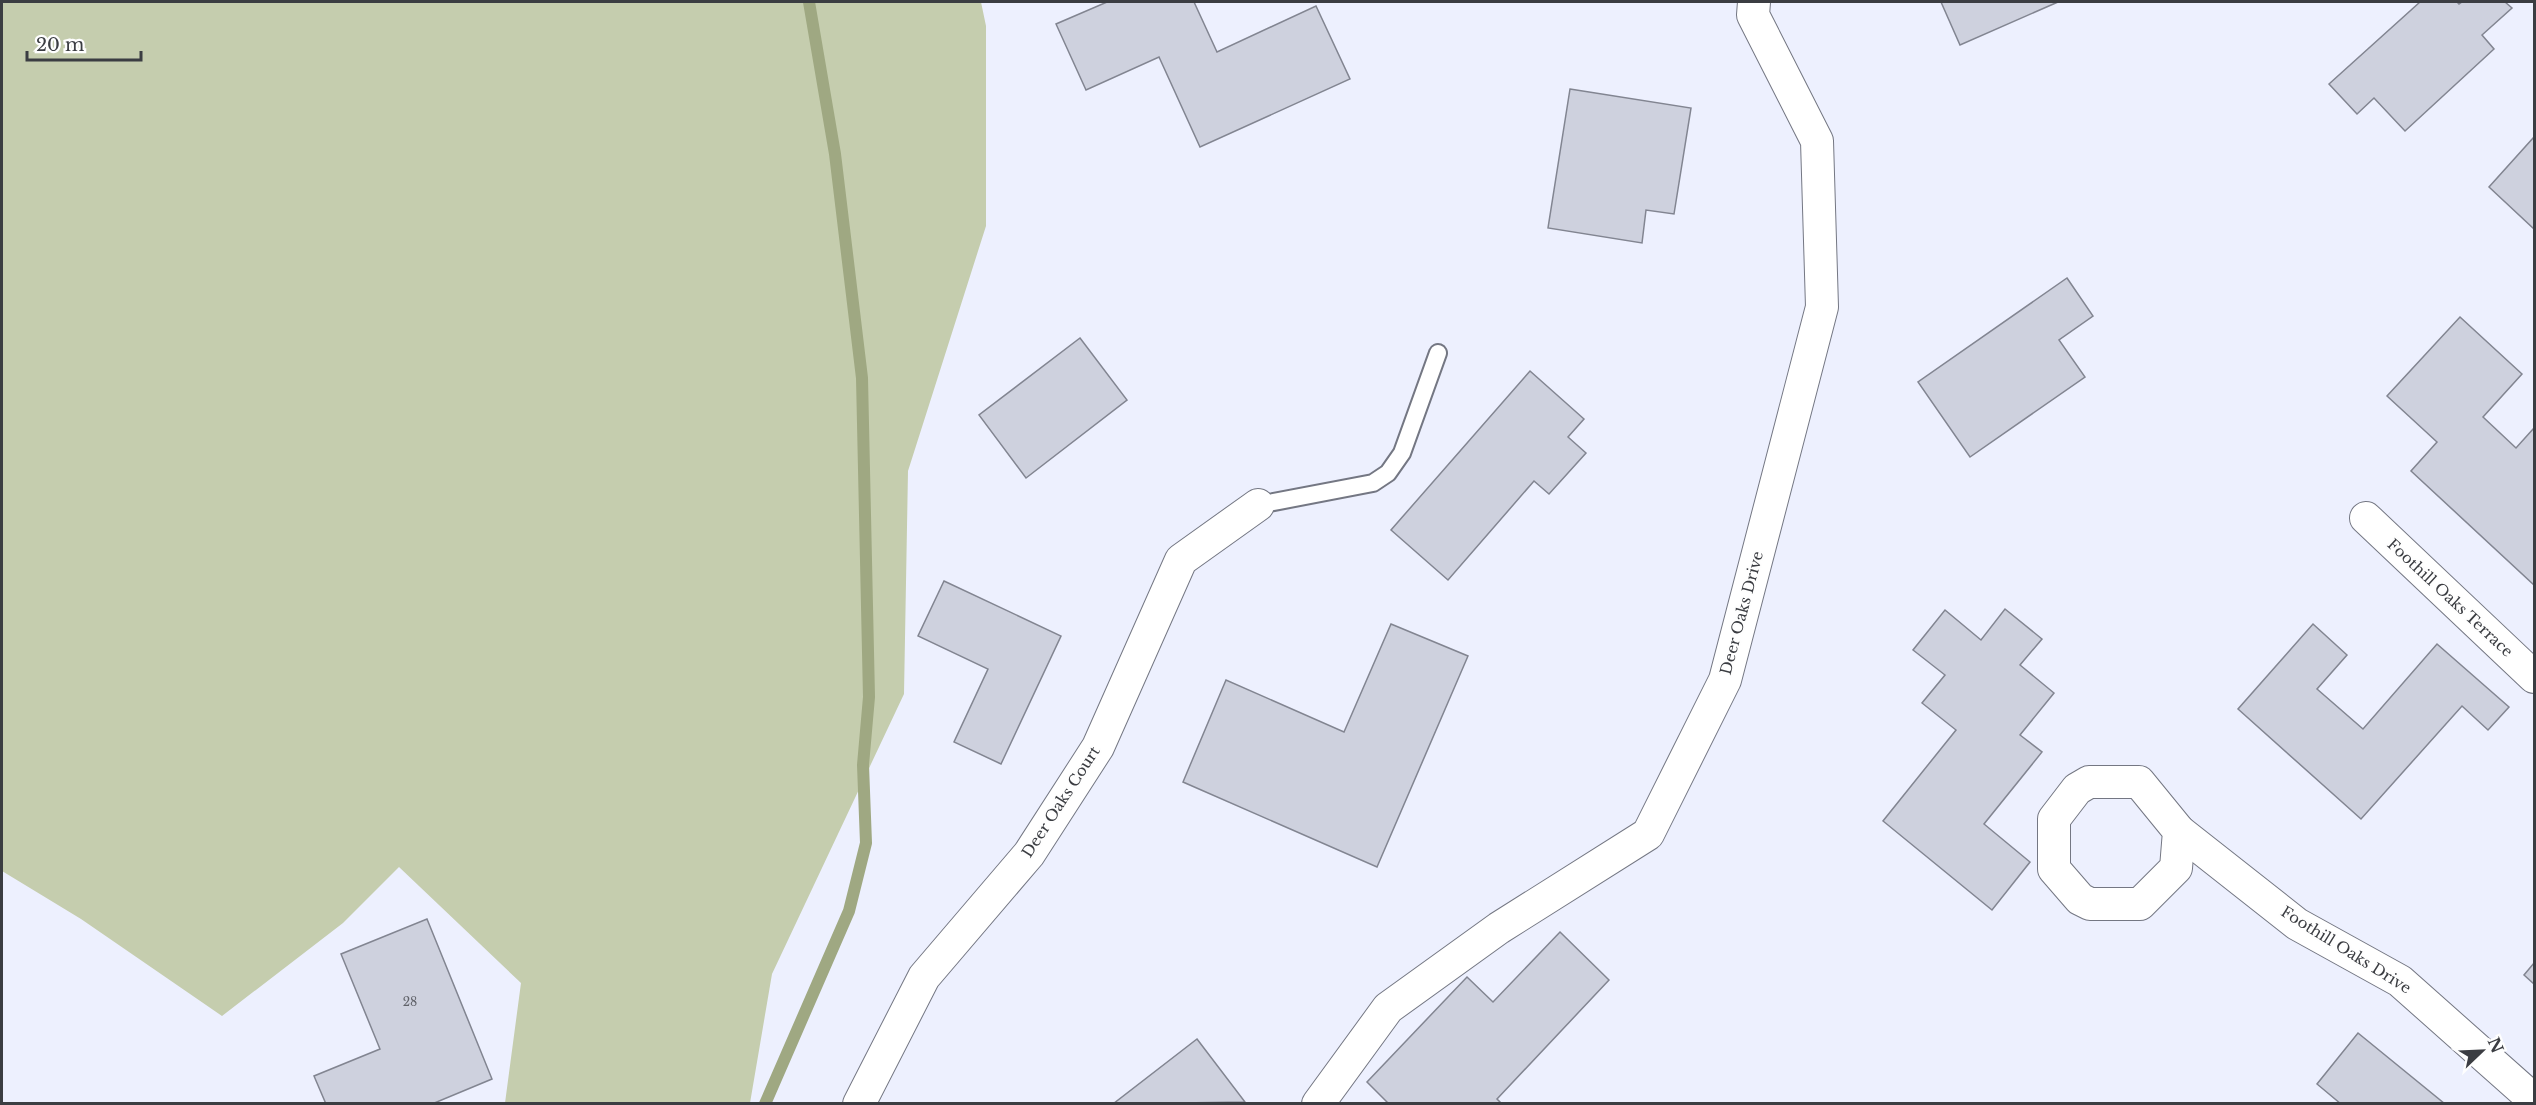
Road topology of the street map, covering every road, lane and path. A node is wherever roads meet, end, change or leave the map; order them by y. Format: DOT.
graph roads {
  1 [pos="1754,2"];
  2 [pos="1438,353"];
  3 [pos="1258,505"];
  4 [pos="2366,518"];
  5 [pos="2535,677"];
  6 [pos="2179,831"];
  7 [pos="2535,1100"];
  8 [pos="859,1104"];
  9 [pos="1318,1104"];
  1 -- 9 [label="street, Deer Oaks Drive"];
  2 -- 3 [label="lane"];
  3 -- 8 [label="street, Deer Oaks Court"];
  4 -- 5 [label="street, Foothill Oaks Terrace"];
  6 -- 6 [label="street, Foothill Oaks Drive"];
  6 -- 7 [label="street, Foothill Oaks Drive"];
}
